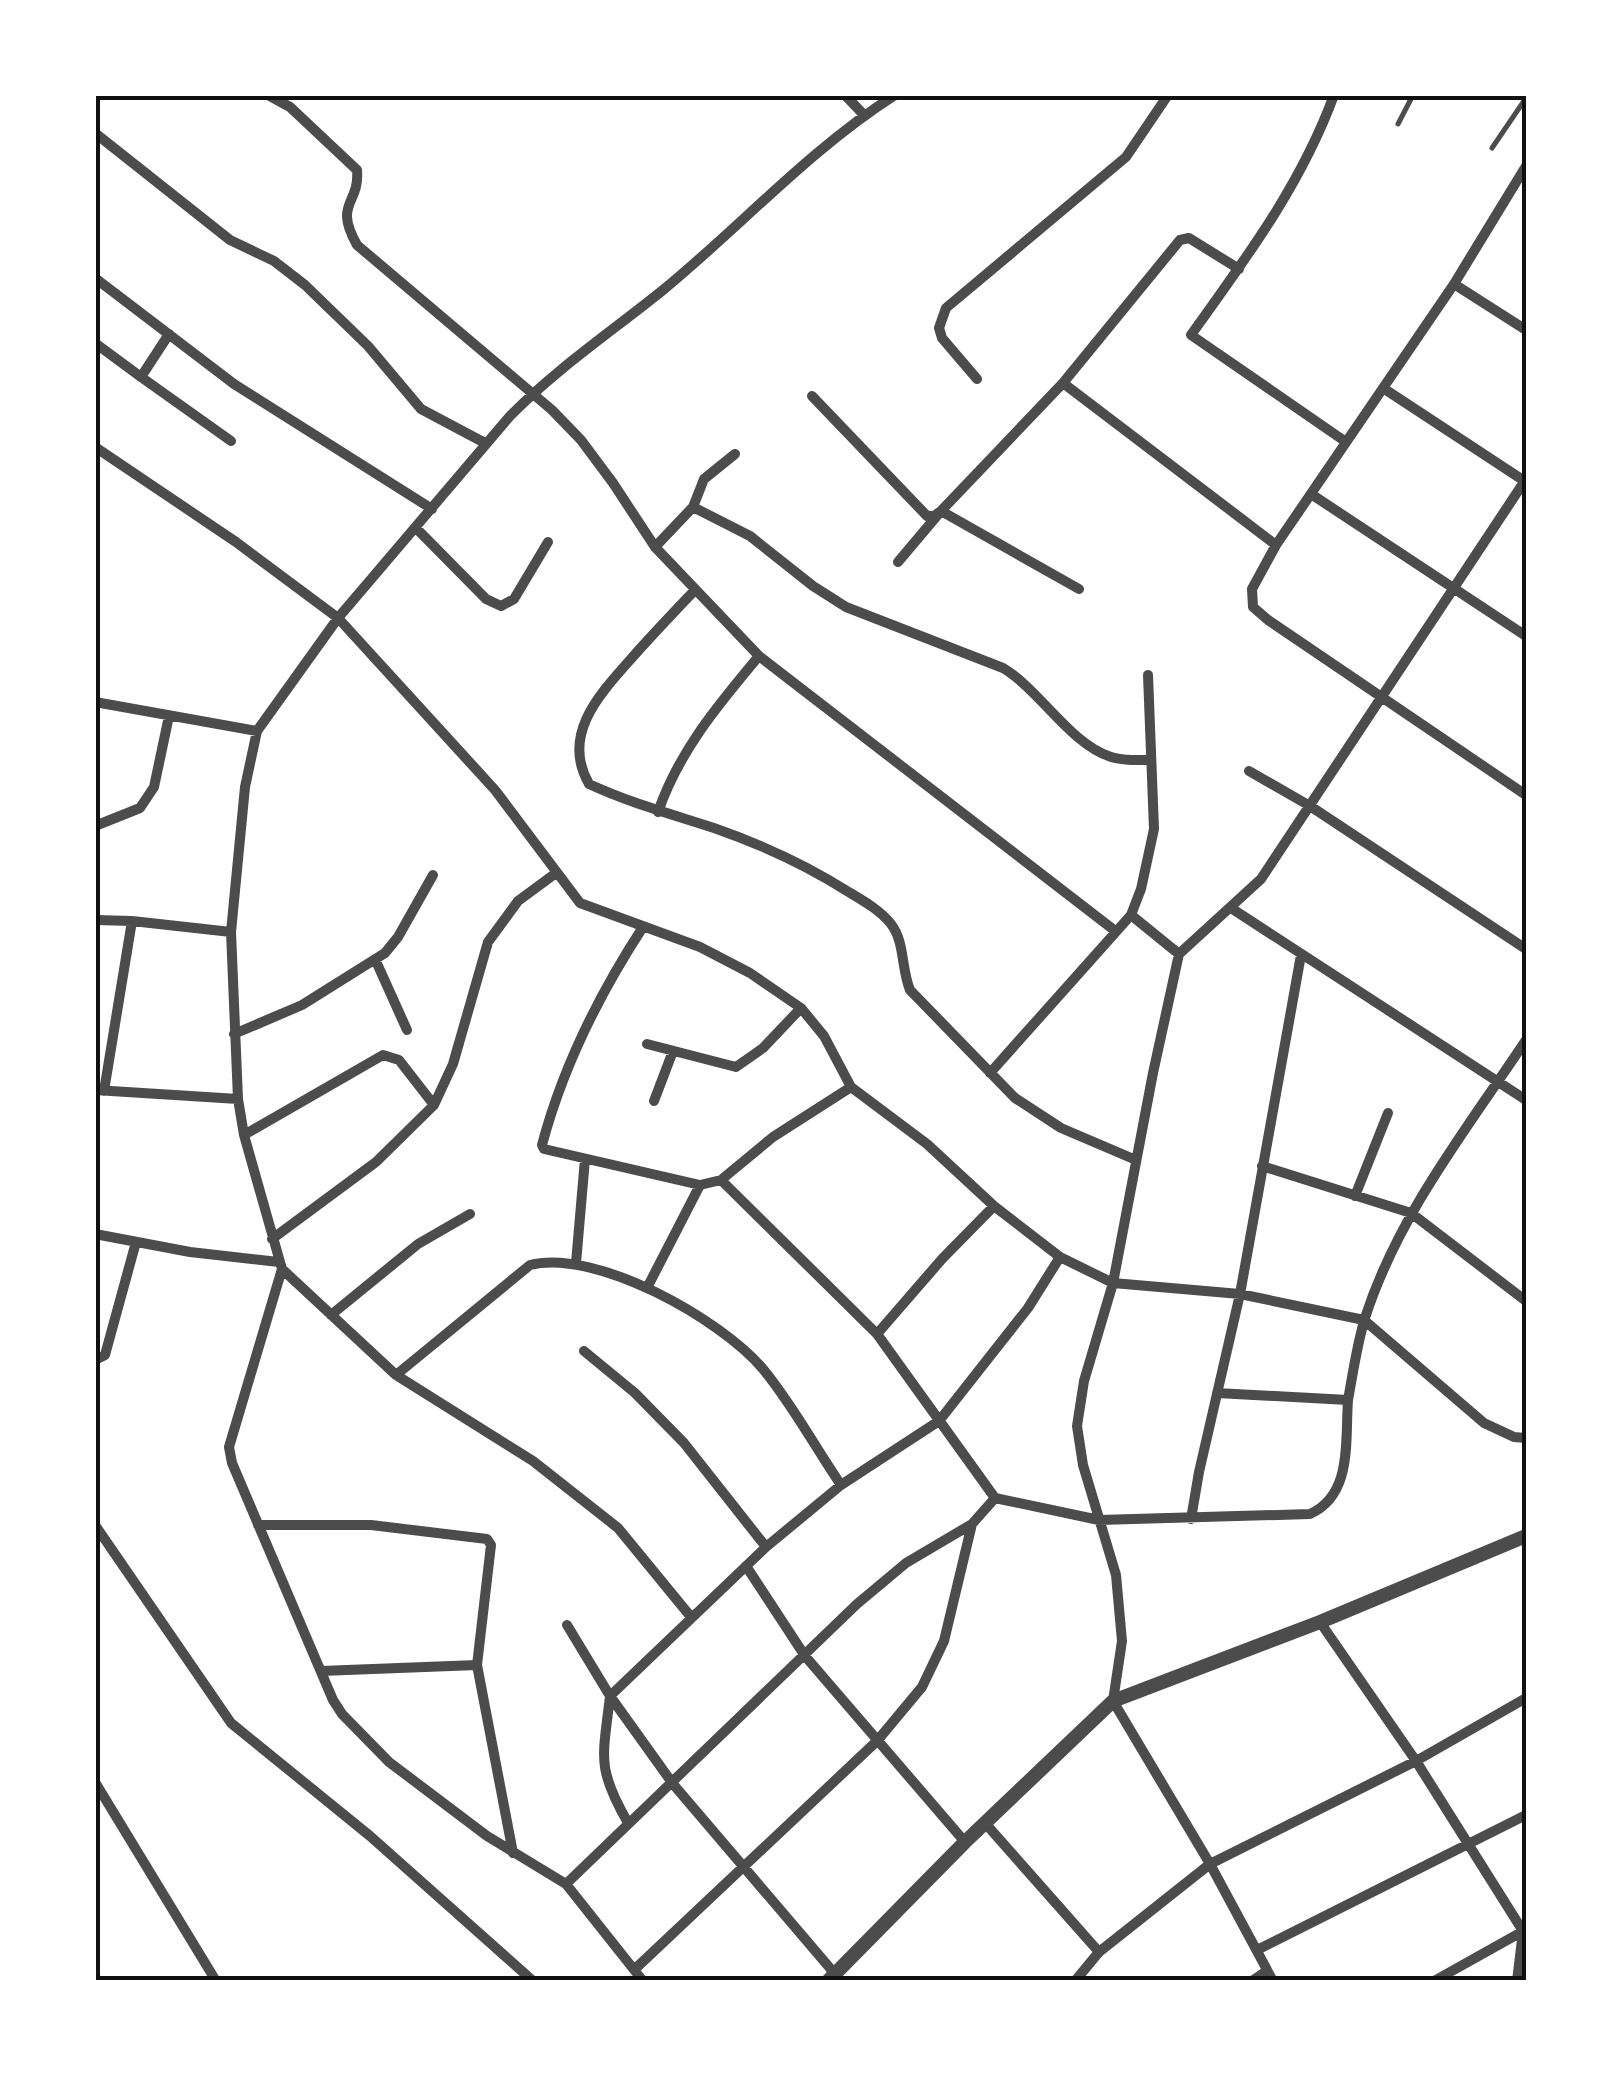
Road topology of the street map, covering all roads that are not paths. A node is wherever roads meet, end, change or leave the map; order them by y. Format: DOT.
graph roads {
  1 [pos="268,95"];
  2 [pos="845,95"];
  3 [pos="896,95"];
  4 [pos="1168,95"];
  5 [pos="1334,95"];
  6 [pos="1413,95"];
  7 [pos="1526,98"];
  8 [pos="864,114"];
  9 [pos="1398,124"];
  10 [pos="95,133"];
  11 [pos="1492,148"];
  12 [pos="1526,166"];
  13 [pos="1239,269"];
  14 [pos="95,278"];
  15 [pos="1454,284"];
  16 [pos="1526,330"];
  17 [pos="169,334"];
  18 [pos="95,343"];
  19 [pos="140,377"];
  20 [pos="977,378"];
  21 [pos="1063,384"];
  22 [pos="1383,388"];
  23 [pos="534,392"];
  24 [pos="812,396"];
  25 [pos="231,440"];
  26 [pos="1346,442"];
  27 [pos="484,444"];
  28 [pos="95,447"];
  29 [pos="735,454"];
  30 [pos="1525,481"];
  31 [pos="1311,494"];
  32 [pos="693,506"];
  33 [pos="432,509"];
  34 [pos="941,511"];
  35 [pos="416,528"];
  36 [pos="548,542"];
  37 [pos="1276,544"];
  38 [pos="655,547"];
  39 [pos="898,562"];
  40 [pos="1453,588"];
  41 [pos="1078,589"];
  42 [pos="694,590"];
  43 [pos="338,618"];
  44 [pos="1526,636"];
  45 [pos="760,656"];
  46 [pos="1148,675"];
  47 [pos="1378,698"];
  48 [pos="95,702"];
  49 [pos="169,716"];
  50 [pos="257,730"];
  51 [pos="1150,760"];
  52 [pos="1250,771"];
  53 [pos="1526,795"];
  54 [pos="1310,806"];
  55 [pos="658,812"];
  56 [pos="95,826"];
  57 [pos="556,873"];
  58 [pos="433,874"];
  59 [pos="1231,908"];
  60 [pos="1131,915"];
  61 [pos="95,920"];
  62 [pos="132,921"];
  63 [pos="642,927"];
  64 [pos="1114,930"];
  65 [pos="231,932"];
  66 [pos="1526,949"];
  67 [pos="1180,954"];
  68 [pos="1301,955"];
  69 [pos="376,960"];
  70 [pos="800,1008"];
  71 [pos="407,1030"];
  72 [pos="234,1034"];
  73 [pos="1526,1040"];
  74 [pos="647,1044"];
  75 [pos="673,1051"];
  76 [pos="990,1073"];
  77 [pos="1498,1082"];
  78 [pos="850,1087"];
  79 [pos="100,1091"];
  80 [pos="238,1099"];
  81 [pos="1526,1100"];
  82 [pos="654,1101"];
  83 [pos="434,1105"];
  84 [pos="1388,1113"];
  85 [pos="244,1135"];
  86 [pos="585,1159"];
  87 [pos="1136,1160"];
  88 [pos="1262,1166"];
  89 [pos="721,1180"];
  90 [pos="700,1186"];
  91 [pos="1355,1196"];
  92 [pos="994,1206"];
  93 [pos="1411,1213"];
  94 [pos="470,1214"];
  95 [pos="95,1234"];
  96 [pos="272,1239"];
  97 [pos="136,1242"];
  98 [pos="1060,1257"];
  99 [pos="576,1262"];
  100 [pos="281,1265"];
  101 [pos="1113,1282"];
  102 [pos="648,1286"];
  103 [pos="1240,1294"];
  104 [pos="1526,1301"];
  105 [pos="330,1314"];
  106 [pos="1364,1320"];
  107 [pos="877,1334"];
  108 [pos="584,1351"];
  109 [pos="96,1360"];
  110 [pos="396,1375"];
  111 [pos="1217,1394"];
  112 [pos="1348,1400"];
  113 [pos="939,1421"];
  114 [pos="1526,1438"];
  115 [pos="841,1485"];
  116 [pos="994,1498"];
  117 [pos="1192,1519"];
  118 [pos="1099,1520"];
  119 [pos="972,1524"];
  120 [pos="95,1525"];
  121 [pos="258,1526"];
  122 [pos="1526,1536"];
  123 [pos="766,1547"];
  124 [pos="746,1566"];
  125 [pos="691,1617"];
  126 [pos="1320,1622"];
  127 [pos="567,1626"];
  128 [pos="806,1656"];
  129 [pos="477,1666"];
  130 [pos="321,1671"];
  131 [pos="610,1696"];
  132 [pos="1526,1698"];
  133 [pos="1114,1700"];
  134 [pos="877,1741"];
  135 [pos="1416,1760"];
  136 [pos="95,1782"];
  137 [pos="673,1784"];
  138 [pos="1526,1814"];
  139 [pos="628,1823"];
  140 [pos="984,1824"];
  141 [pos="965,1842"];
  142 [pos="1468,1846"];
  143 [pos="514,1853"];
  144 [pos="742,1864"];
  145 [pos="1210,1864"];
  146 [pos="566,1884"];
  147 [pos="1524,1930"];
  148 [pos="1257,1950"];
  149 [pos="1099,1952"];
  150 [pos="635,1969"];
  151 [pos="1270,1976"];
  152 [pos="832,1978"];
  153 [pos="216,1981"];
  154 [pos="533,1981"];
  155 [pos="643,1981"];
  156 [pos="1075,1981"];
  157 [pos="1252,1981"];
  158 [pos="1434,1981"];
  159 [pos="1517,1981"];
  1 -- 23 [label="street"];
  2 -- 8 [label="street"];
  3 -- 8 [label="street"];
  4 -- 20 [label="street"];
  5 -- 13 [label="street"];
  6 -- 9 [label="lane"];
  7 -- 11 [label="lane"];
  8 -- 23 [label="street"];
  10 -- 27 [label="street"];
  12 -- 15 [label="street"];
  13 -- 21 [label="street"];
  13 -- 26 [label="street"];
  14 -- 17 [label="street"];
  15 -- 16 [label="street"];
  15 -- 22 [label="street"];
  17 -- 19 [label="street"];
  17 -- 33 [label="street"];
  18 -- 19 [label="street"];
  19 -- 25 [label="street"];
  21 -- 34 [label="street"];
  21 -- 37 [label="street"];
  22 -- 26 [label="street"];
  22 -- 30 [label="street"];
  23 -- 27 [label="street"];
  23 -- 38 [label="street"];
  24 -- 34 [label="street"];
  26 -- 31 [label="street"];
  27 -- 33 [label="street"];
  28 -- 43 [label="street"];
  29 -- 32 [label="street"];
  30 -- 40 [label="street"];
  31 -- 37 [label="street"];
  31 -- 40 [label="street"];
  32 -- 38 [label="street"];
  32 -- 51 [label="street"];
  33 -- 35 [label="street"];
  34 -- 39 [label="street"];
  34 -- 41 [label="street"];
  35 -- 36 [label="street"];
  35 -- 43 [label="street"];
  37 -- 47 [label="street"];
  38 -- 42 [label="street"];
  40 -- 44 [label="street"];
  40 -- 47 [label="street"];
  42 -- 45 [label="street"];
  42 -- 55 [label="street"];
  43 -- 50 [label="street"];
  43 -- 57 [label="street"];
  45 -- 55 [label="street"];
  45 -- 64 [label="street"];
  46 -- 51 [label="street"];
  47 -- 53 [label="street"];
  47 -- 54 [label="street"];
  48 -- 49 [label="street"];
  49 -- 50 [label="street"];
  49 -- 56 [label="street"];
  50 -- 65 [label="street"];
  51 -- 60 [label="street"];
  52 -- 54 [label="street"];
  54 -- 59 [label="street"];
  54 -- 66 [label="street"];
  55 -- 76 [label="street"];
  57 -- 63 [label="street"];
  57 -- 83 [label="street"];
  58 -- 69 [label="street"];
  59 -- 67 [label="street"];
  59 -- 68 [label="street"];
  60 -- 64 [label="street"];
  60 -- 67 [label="street"];
  61 -- 62 [label="street"];
  62 -- 65 [label="street"];
  62 -- 79 [label="street"];
  63 -- 70 [label="street"];
  63 -- 86 [label="street"];
  64 -- 76 [label="street"];
  65 -- 72 [label="street"];
  67 -- 87 [label="street"];
  68 -- 77 [label="street"];
  68 -- 88 [label="street"];
  69 -- 71 [label="street"];
  69 -- 72 [label="street"];
  70 -- 75 [label="street"];
  70 -- 78 [label="street"];
  72 -- 80 [label="street"];
  73 -- 77 [label="street"];
  74 -- 75 [label="street"];
  75 -- 82 [label="street"];
  76 -- 87 [label="street"];
  77 -- 81 [label="street"];
  77 -- 93 [label="street"];
  78 -- 89 [label="street"];
  78 -- 92 [label="street"];
  79 -- 80 [label="street"];
  80 -- 85 [label="street"];
  83 -- 85 [label="street"];
  83 -- 96 [label="street"];
  84 -- 91 [label="street"];
  85 -- 96 [label="street"];
  86 -- 90 [label="street"];
  86 -- 99 [label="street"];
  87 -- 101 [label="street"];
  88 -- 91 [label="street"];
  88 -- 103 [label="street"];
  89 -- 90 [label="street"];
  89 -- 107 [label="street"];
  90 -- 102 [label="street"];
  91 -- 93 [label="street"];
  92 -- 98 [label="street"];
  92 -- 107 [label="street"];
  93 -- 104 [label="street"];
  93 -- 106 [label="street"];
  94 -- 105 [label="street"];
  95 -- 97 [label="street"];
  96 -- 100 [label="street"];
  97 -- 100 [label="street"];
  97 -- 109 [label="street"];
  98 -- 101 [label="street"];
  98 -- 113 [label="street"];
  99 -- 102 [label="street"];
  99 -- 110 [label="street"];
  100 -- 105 [label="street"];
  100 -- 121 [label="street"];
  101 -- 103 [label="street"];
  101 -- 118 [label="street"];
  102 -- 115 [label="street"];
  103 -- 106 [label="street"];
  103 -- 111 [label="street"];
  105 -- 110 [label="street"];
  106 -- 112 [label="street"];
  106 -- 114 [label="street"];
  107 -- 113 [label="street"];
  108 -- 123 [label="street"];
  110 -- 125 [label="street"];
  111 -- 112 [label="street"];
  111 -- 117 [label="street"];
  112 -- 117 [label="street"];
  113 -- 115 [label="street"];
  113 -- 116 [label="street"];
  115 -- 123 [label="street"];
  116 -- 118 [label="street"];
  116 -- 119 [label="street"];
  117 -- 118 [label="street"];
  118 -- 133 [label="street"];
  119 -- 128 [label="street"];
  119 -- 134 [label="street"];
  120 -- 154 [label="street"];
  121 -- 129 [label="street"];
  121 -- 130 [label="street"];
  122 -- 126 [label="street"];
  123 -- 124 [label="street"];
  124 -- 125 [label="street"];
  124 -- 128 [label="street"];
  125 -- 131 [label="street"];
  126 -- 133 [label="street"];
  126 -- 135 [label="street"];
  127 -- 131 [label="street"];
  128 -- 134 [label="street"];
  128 -- 137 [label="street"];
  129 -- 130 [label="street"];
  129 -- 143 [label="street"];
  130 -- 143 [label="street"];
  131 -- 137 [label="street"];
  131 -- 139 [label="street"];
  132 -- 135 [label="street"];
  133 -- 140 [label="street"];
  133 -- 145 [label="street"];
  134 -- 141 [label="street"];
  134 -- 144 [label="street"];
  135 -- 142 [label="street"];
  135 -- 145 [label="street"];
  136 -- 153 [label="street"];
  137 -- 139 [label="street"];
  137 -- 144 [label="street"];
  138 -- 142 [label="street"];
  139 -- 146 [label="street"];
  140 -- 141 [label="street"];
  140 -- 149 [label="street"];
  141 -- 152 [label="street"];
  142 -- 147 [label="street"];
  142 -- 148 [label="street"];
  143 -- 146 [label="street"];
  144 -- 150 [label="street"];
  144 -- 152 [label="street"];
  145 -- 148 [label="street"];
  145 -- 149 [label="street"];
  146 -- 150 [label="street"];
  147 -- 158 [label="street"];
  147 -- 159 [label="street"];
  148 -- 151 [label="street"];
  149 -- 156 [label="street"];
  150 -- 155 [label="street"];
  151 -- 157 [label="street"];
}
